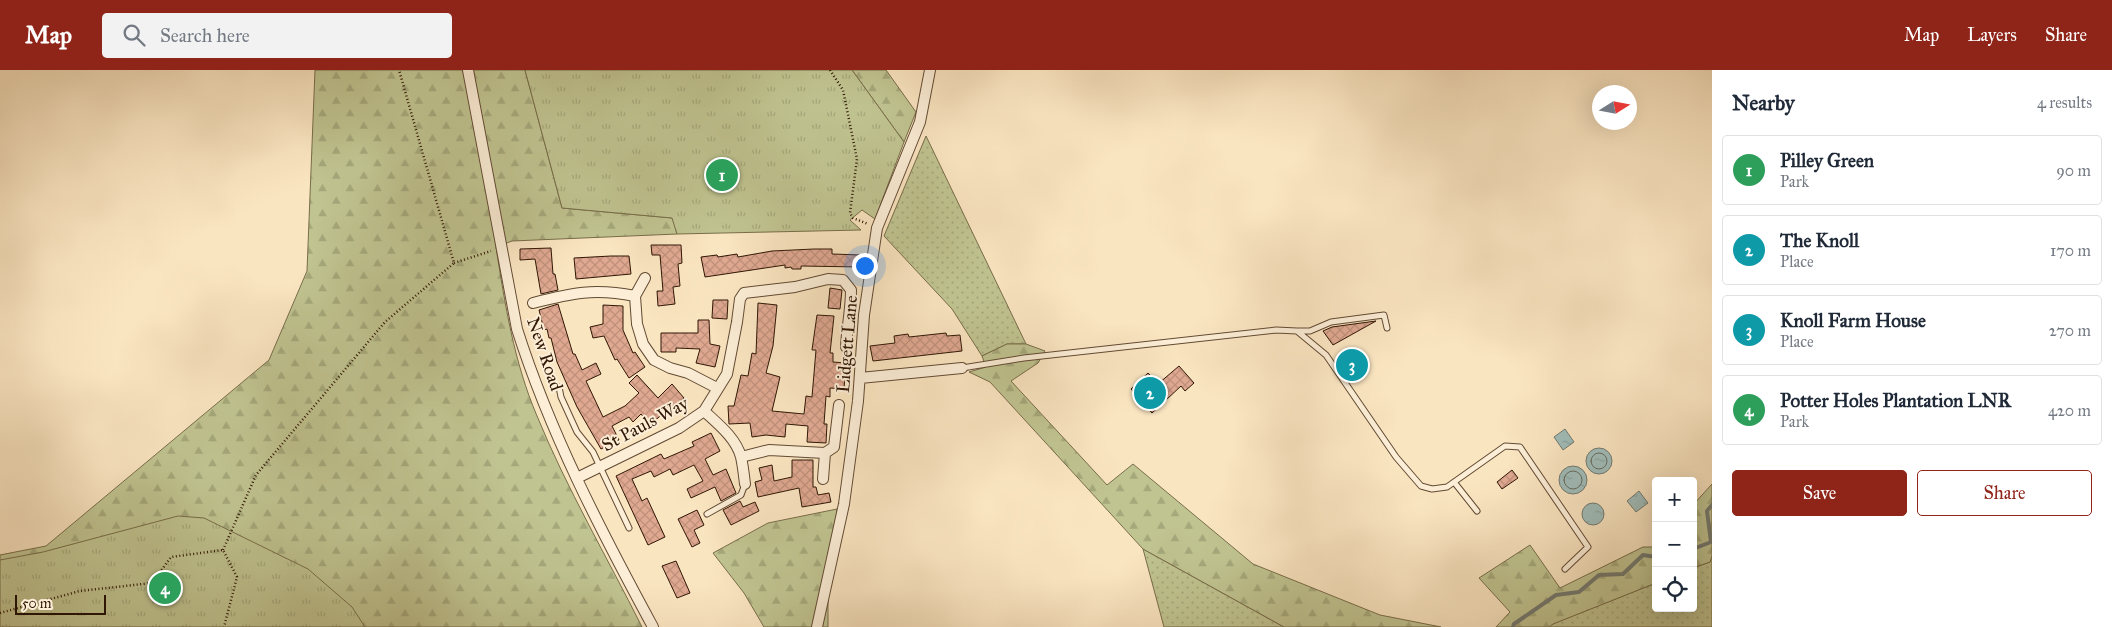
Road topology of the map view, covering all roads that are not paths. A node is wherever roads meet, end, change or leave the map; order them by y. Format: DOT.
graph roads {
  1 [pos="468,70"];
  2 [pos="930,70"];
  3 [pos="645,278"];
  4 [pos="635,296"];
  5 [pos="533,303"];
  6 [pos="1387,328"];
  7 [pos="1297,331"];
  8 [pos="846,347"];
  9 [pos="962,368"];
  10 [pos="860,378"];
  11 [pos="559,387"];
  12 [pos="717,388"];
  13 [pos="840,405"];
  14 [pos="704,411"];
  15 [pos="824,453"];
  16 [pos="741,457"];
  17 [pos="601,467"];
  18 [pos="577,478"];
  19 [pos="824,479"];
  20 [pos="1454,482"];
  21 [pos="745,484"];
  22 [pos="1477,511"];
  23 [pos="707,514"];
  24 [pos="629,528"];
  25 [pos="1565,569"];
  26 [pos="653,627"];
  27 [pos="817,627"];
  1 -- 18 [label="street, New Road"];
  2 -- 10 [label="street, Lidgett Lane"];
  3 -- 4 [label="street"];
  4 -- 5 [label="street"];
  4 -- 12 [label="street"];
  6 -- 7 [label="lane"];
  7 -- 9 [label="lane"];
  7 -- 20 [label="lane"];
  8 -- 12 [label="street, St Pauls Way"];
  9 -- 10 [label="street"];
  10 -- 27 [label="street, Lidgett Lane"];
  11 -- 17 [label="lane"];
  12 -- 14 [label="street, St Pauls Way"];
  13 -- 15 [label="street"];
  14 -- 16 [label="street"];
  14 -- 17 [label="street, St Pauls Way"];
  15 -- 16 [label="street"];
  15 -- 19 [label="street"];
  16 -- 21 [label="street"];
  17 -- 18 [label="street, St Pauls Way"];
  17 -- 24 [label="lane"];
  18 -- 26 [label="street, New Road"];
  20 -- 22 [label="lane"];
  20 -- 25 [label="lane"];
  21 -- 23 [label="lane"];
}
